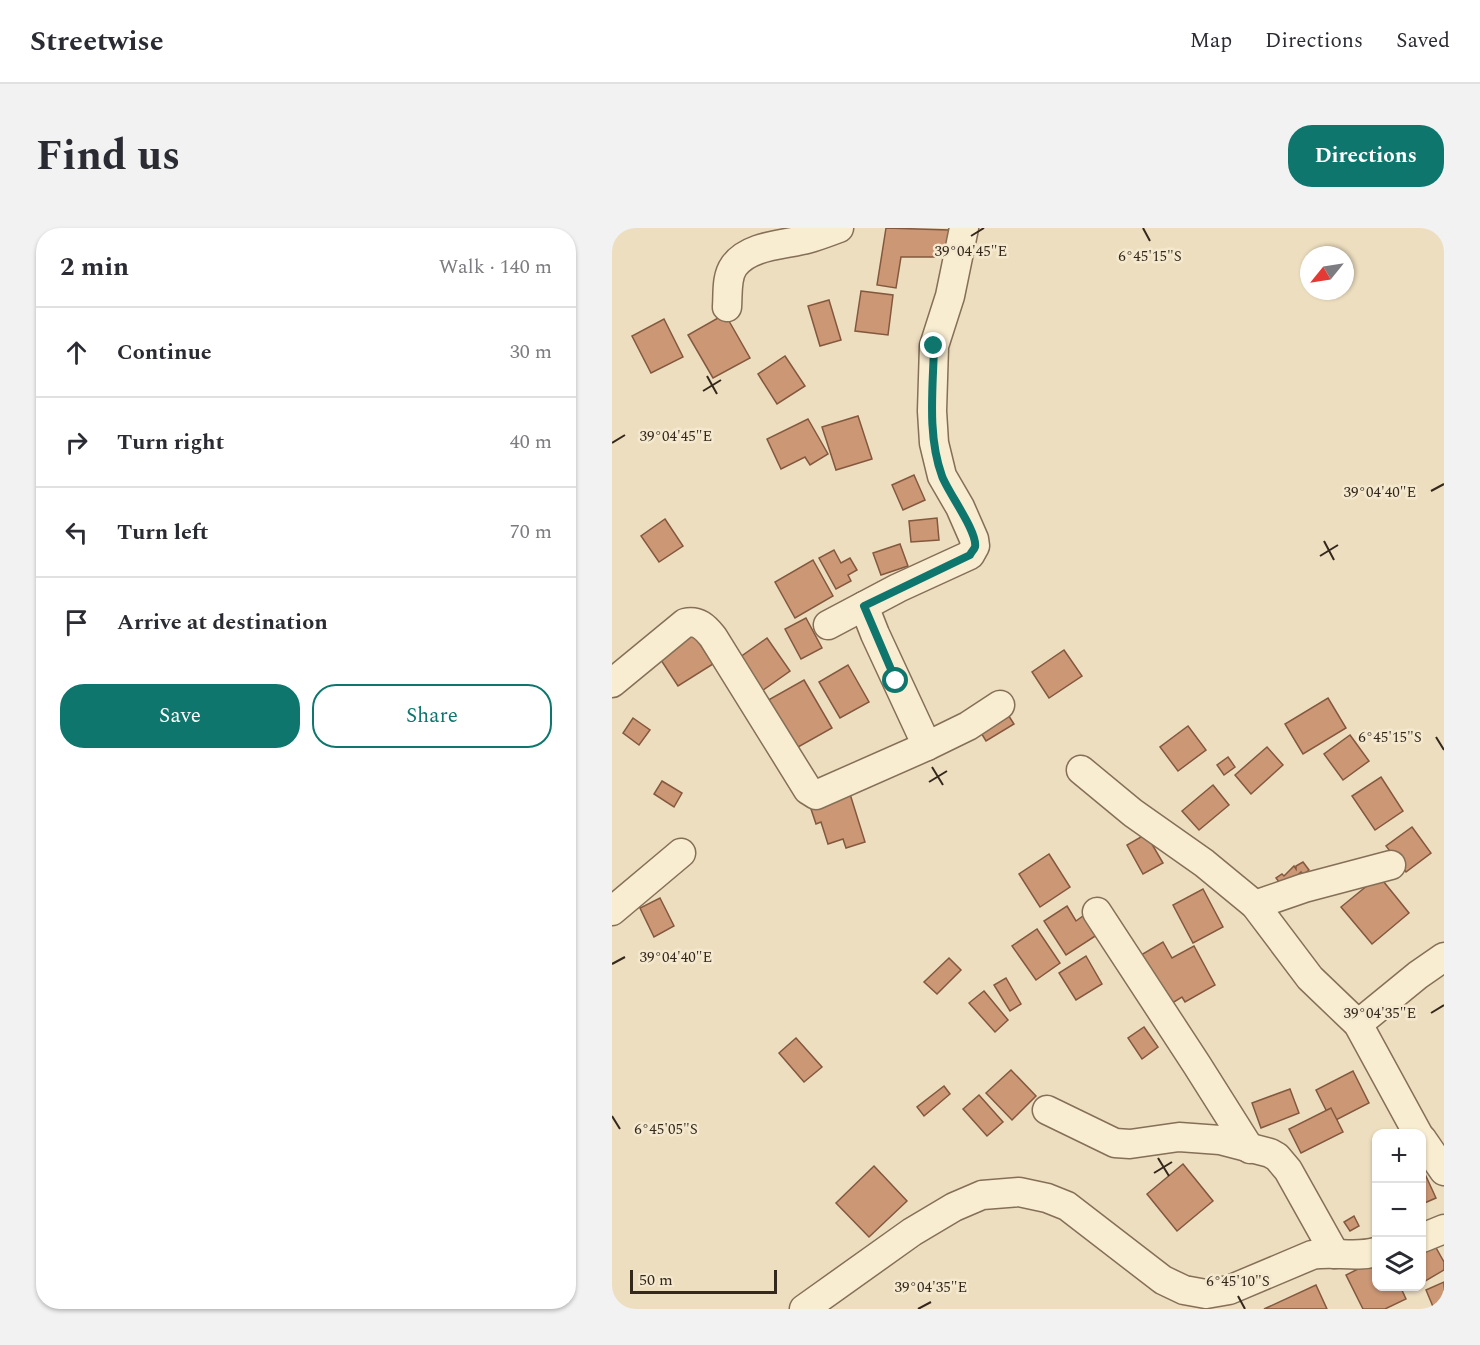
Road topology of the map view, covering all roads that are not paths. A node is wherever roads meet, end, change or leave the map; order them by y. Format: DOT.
graph roads {
  1 [pos="838,228"];
  2 [pos="964,228"];
  3 [pos="727,307"];
  4 [pos="864,606"];
  5 [pos="828,625"];
  6 [pos="612,683"];
  7 [pos="1000,705"];
  8 [pos="927,746"];
  9 [pos="1081,770"];
  10 [pos="681,853"];
  11 [pos="1391,865"];
  12 [pos="1255,905"];
  13 [pos="612,911"];
  14 [pos="1097,912"];
  15 [pos="1444,957"];
  16 [pos="1358,1024"];
  17 [pos="1047,1110"];
  18 [pos="1415,1129"];
  19 [pos="1426,1145"];
  20 [pos="1250,1149"];
  21 [pos="1444,1171"];
  22 [pos="1444,1229"];
  23 [pos="1424,1237"];
  24 [pos="1335,1254"];
  25 [pos="1372,1254"];
  26 [pos="804,1309"];
  1 -- 3 [label="street"];
  2 -- 4 [label="street"];
  4 -- 5 [label="street"];
  4 -- 8 [label="street"];
  6 -- 8 [label="street"];
  7 -- 8 [label="street"];
  9 -- 12 [label="street"];
  10 -- 13 [label="street"];
  11 -- 12 [label="street"];
  12 -- 16 [label="street"];
  14 -- 20 [label="street"];
  15 -- 16 [label="street"];
  16 -- 18 [label="street"];
  17 -- 20 [label="street"];
  19 -- 21 [label="street"];
  20 -- 24 [label="street"];
  22 -- 23 [label="street"];
  24 -- 25 [label="street"];
  24 -- 26 [label="street"];
}
